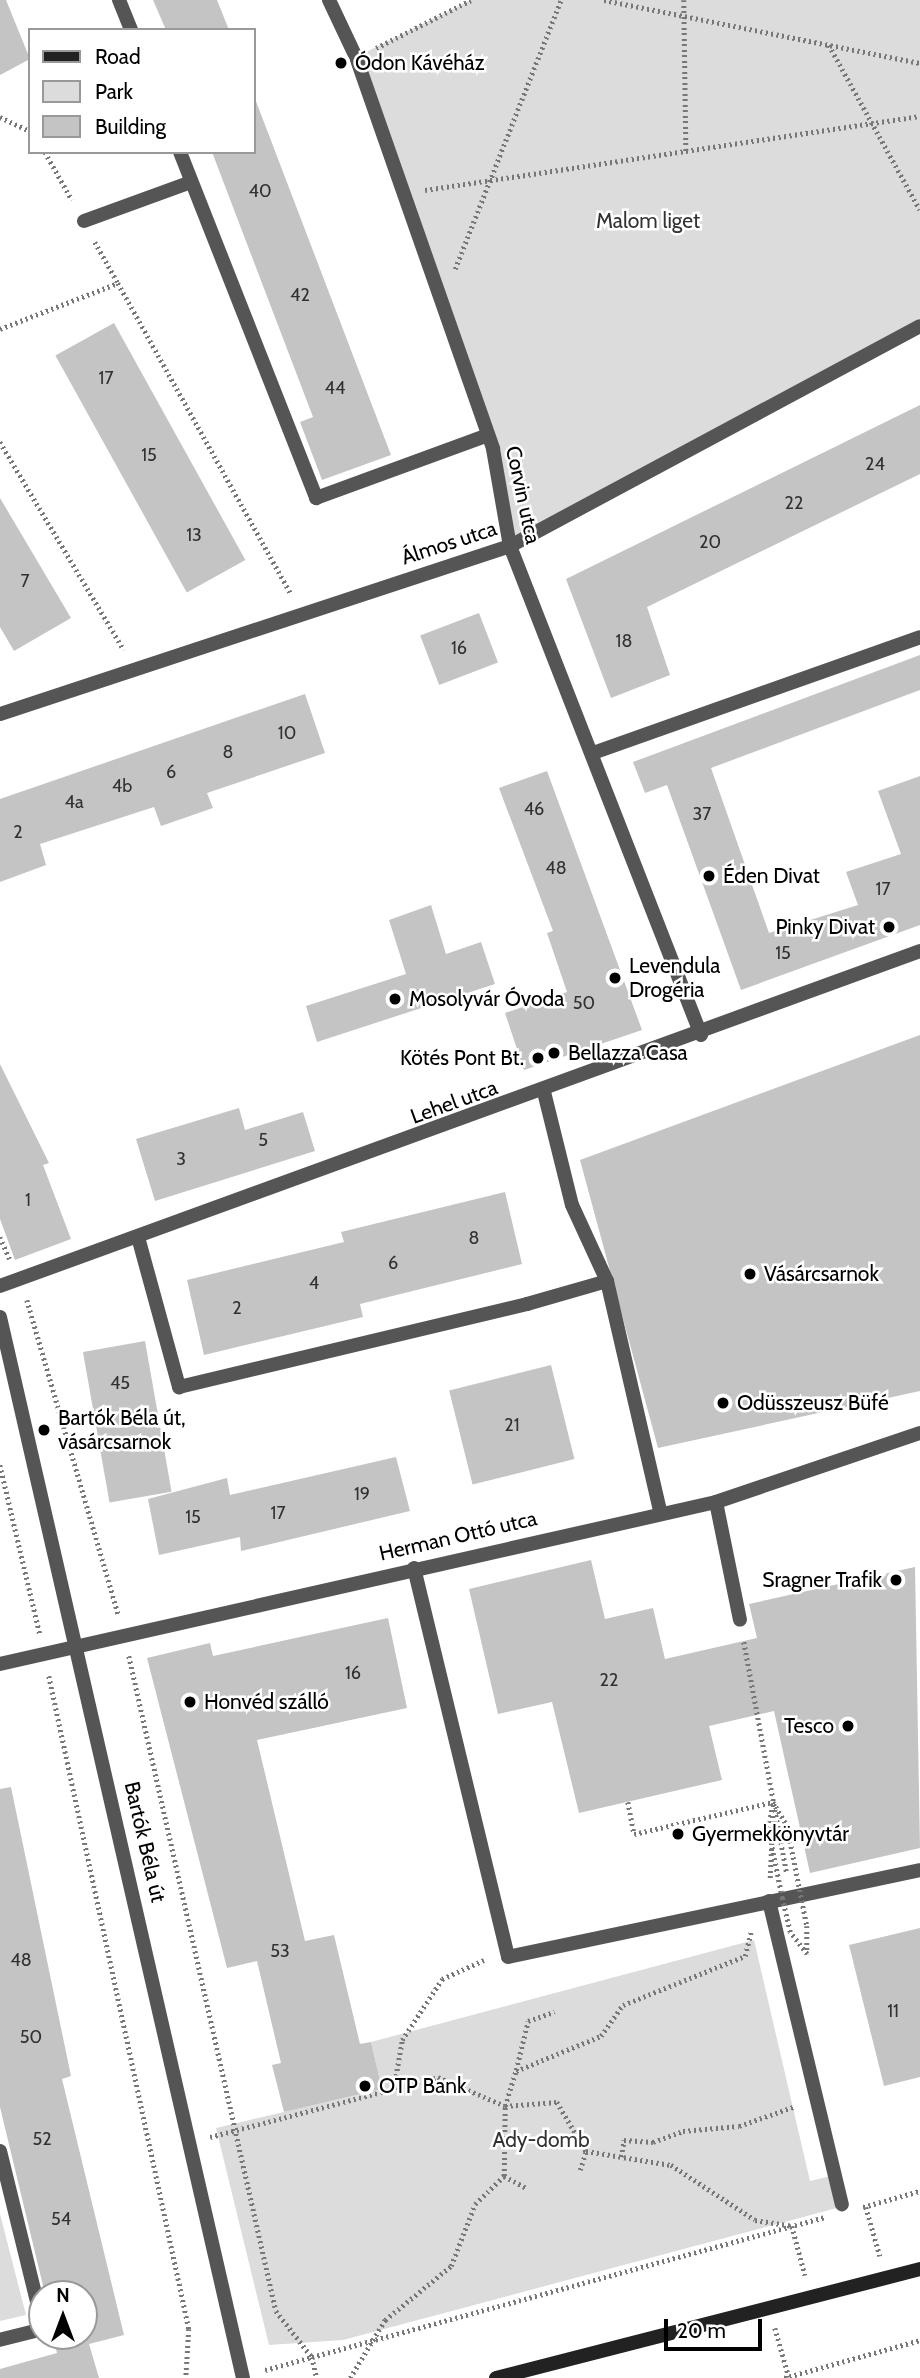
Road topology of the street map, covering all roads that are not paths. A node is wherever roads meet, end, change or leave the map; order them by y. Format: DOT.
graph roads {
  1 [pos="119,0"];
  2 [pos="329,0"];
  3 [pos="130,28"];
  4 [pos="181,154"];
  5 [pos="191,182"];
  6 [pos="84,221"];
  7 [pos="920,326"];
  8 [pos="488,435"];
  9 [pos="510,546"];
  10 [pos="920,637"];
  11 [pos="0,713"];
  12 [pos="593,753"];
  13 [pos="920,951"];
  14 [pos="701,1035"];
  15 [pos="544,1092"];
  16 [pos="138,1237"];
  17 [pos="607,1281"];
  18 [pos="0,1286"];
  19 [pos="0,1317"];
  20 [pos="920,1433"];
  21 [pos="716,1502"];
  22 [pos="660,1511"];
  23 [pos="414,1568"];
  24 [pos="740,1620"];
  25 [pos="78,1643"];
  26 [pos="0,1664"];
  27 [pos="920,1870"];
  28 [pos="763,1902"];
  29 [pos="0,2151"];
  30 [pos="848,2207"];
  31 [pos="920,2269"];
  32 [pos="0,2340"];
  33 [pos="243,2377"];
  34 [pos="496,2378"];
  1 -- 3 [label="street"];
  2 -- 8 [label="street, Corvin utca"];
  4 -- 5 [label="street"];
  5 -- 6 [label="street"];
  5 -- 8 [label="street"];
  7 -- 9 [label="street, Álmos utca"];
  8 -- 9 [label="street, Corvin utca"];
  9 -- 11 [label="street, Álmos utca"];
  9 -- 12 [label="street, Corvin utca"];
  10 -- 12 [label="street"];
  12 -- 14 [label="street, Corvin utca"];
  13 -- 14 [label="street, Lehel utca"];
  14 -- 15 [label="street, Lehel utca"];
  15 -- 16 [label="street, Lehel utca"];
  15 -- 17 [label="street"];
  16 -- 17 [label="street"];
  16 -- 18 [label="street, Lehel utca"];
  17 -- 22 [label="street"];
  19 -- 25 [label="street, Bartók Béla út"];
  20 -- 21 [label="street, Herman Ottó utca"];
  21 -- 22 [label="street, Herman Ottó utca"];
  21 -- 24 [label="street"];
  22 -- 23 [label="street, Herman Ottó utca"];
  23 -- 25 [label="street, Herman Ottó utca"];
  23 -- 28 [label="street"];
  25 -- 26 [label="street, Herman Ottó utca"];
  25 -- 33 [label="street, Bartók Béla út"];
  27 -- 28 [label="street"];
  28 -- 30 [label="street"];
  29 -- 32 [label="street"];
  31 -- 34 [label="street"];
}
